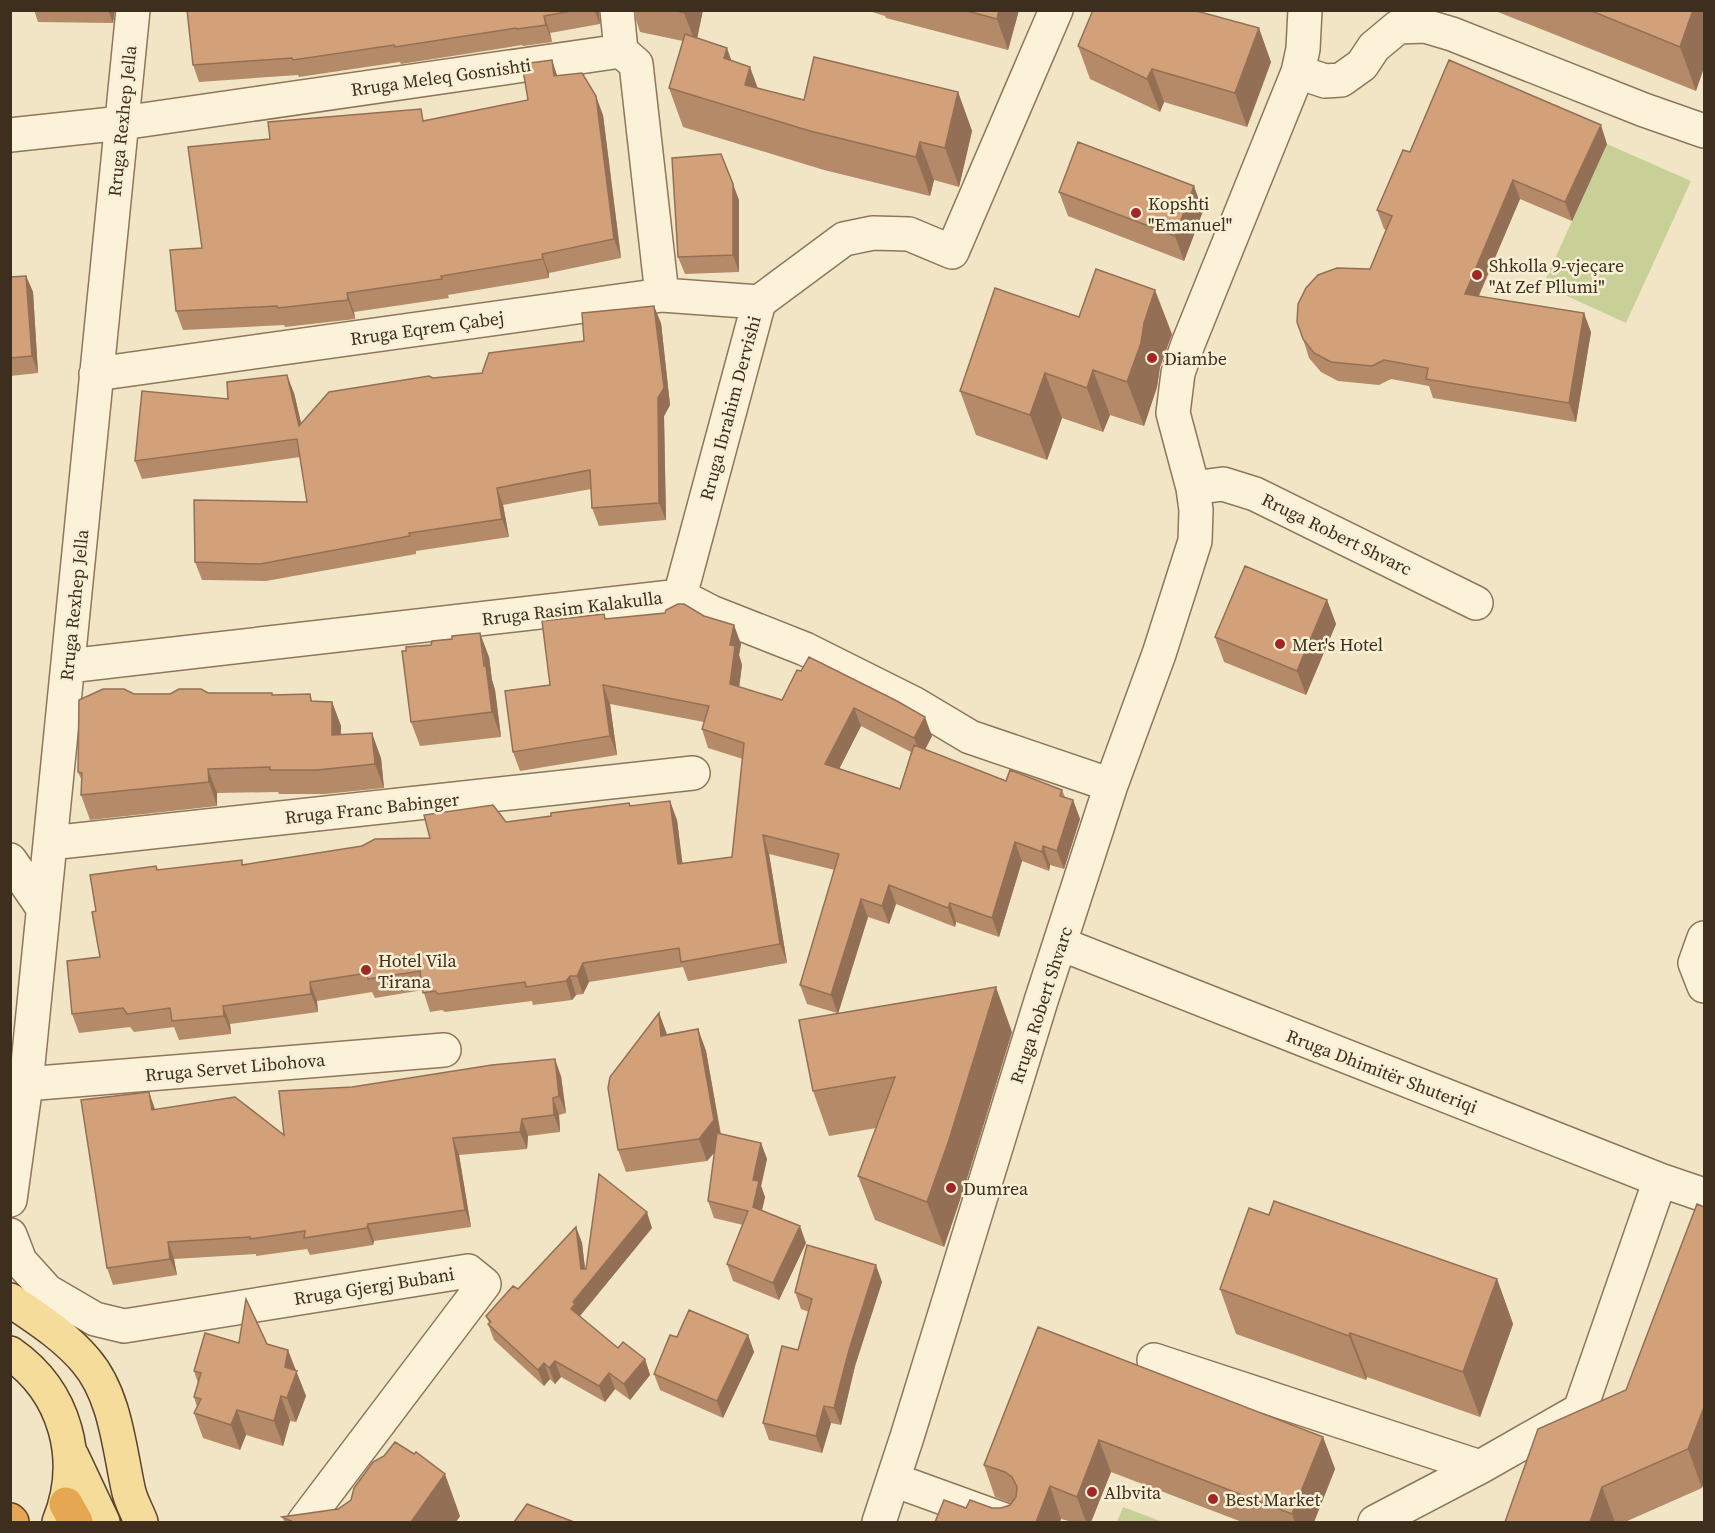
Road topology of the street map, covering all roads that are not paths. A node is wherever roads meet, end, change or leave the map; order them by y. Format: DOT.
graph roads {
  1 [pos="133,10"];
  2 [pos="617,10"];
  3 [pos="1056,10"];
  4 [pos="1297,13"];
  5 [pos="621,51"];
  6 [pos="1299,72"];
  7 [pos="122,123"];
  8 [pos="1704,131"];
  9 [pos="10,135"];
  10 [pos="662,295"];
  11 [pos="759,302"];
  12 [pos="96,374"];
  13 [pos="1193,488"];
  14 [pos="680,596"];
  15 [pos="1476,603"];
  16 [pos="68,666"];
  17 [pos="693,773"];
  18 [pos="1111,785"];
  19 [pos="50,843"];
  20 [pos="10,860"];
  21 [pos="43,908"];
  22 [pos="1704,938"];
  23 [pos="1061,944"];
  24 [pos="1704,986"];
  25 [pos="444,1050"];
  26 [pos="26,1084"];
  27 [pos="1660,1180"];
  28 [pos="1704,1195"];
  29 [pos="11,1205"];
  30 [pos="15,1248"];
  31 [pos="10,1300"];
  32 [pos="10,1353"];
  33 [pos="1154,1360"];
  34 [pos="70,1453"];
  35 [pos="1480,1467"];
  36 [pos="894,1480"];
  37 [pos="67,1516"];
  38 [pos="103,1522"];
  39 [pos="141,1522"];
  40 [pos="304,1522"];
  41 [pos="879,1522"];
  42 [pos="1010,1522"];
  43 [pos="1375,1522"];
  1 -- 7 [label="street, Rruga Rexhep Jella"];
  2 -- 5 [label="street"];
  3 -- 11 [label="street, Rruga Ibrahim Dervishi"];
  4 -- 6 [label="street, Rruga Robert Shvarc"];
  5 -- 7 [label="street, Rruga Meleq Gosnishti"];
  5 -- 10 [label="street"];
  6 -- 8 [label="street"];
  6 -- 13 [label="street, Rruga Robert Shvarc"];
  7 -- 9 [label="street, Rruga Meleq Gosnishti"];
  7 -- 12 [label="street, Rruga Rexhep Jella"];
  10 -- 11 [label="street, Rruga Eqrem Çabej"];
  10 -- 12 [label="street, Rruga Eqrem Çabej"];
  11 -- 14 [label="street, Rruga Ibrahim Dervishi"];
  12 -- 16 [label="street, Rruga Rexhep Jella"];
  13 -- 15 [label="street, Rruga Robert Shvarc"];
  13 -- 18 [label="street, Rruga Robert Shvarc"];
  14 -- 16 [label="street, Rruga Rasim Kalakulla"];
  14 -- 18 [label="street, Rruga Rasim Kalakulla"];
  16 -- 19 [label="street, Rruga Rexhep Jella"];
  17 -- 19 [label="street, Rruga Franc Babinger"];
  18 -- 23 [label="street, Rruga Robert Shvarc"];
  19 -- 21 [label="street, Rruga Rexhep Jella"];
  20 -- 21 [label="street"];
  21 -- 26 [label="street, Rruga Rexhep Jella"];
  22 -- 24 [label="street"];
  23 -- 27 [label="street, Rruga Dhimitër Shuteriqi"];
  23 -- 36 [label="street, Rruga Robert Shvarc"];
  25 -- 26 [label="street, Rruga Servet Libohova"];
  26 -- 29 [label="street, Rruga Rexhep Jella"];
  27 -- 28 [label="street, Rruga Dhimitër Shuteriqi"];
  27 -- 35 [label="street"];
  30 -- 40 [label="street, Rruga Gjergj Bubani"];
  31 -- 39 [label="main road"];
  32 -- 34 [label="main road"];
  33 -- 35 [label="street"];
  34 -- 37 [label="main road"];
  34 -- 38 [label="main road"];
  35 -- 43 [label="street"];
  36 -- 41 [label="street, Rruga Robert Shvarc"];
  36 -- 42 [label="street"];
}
